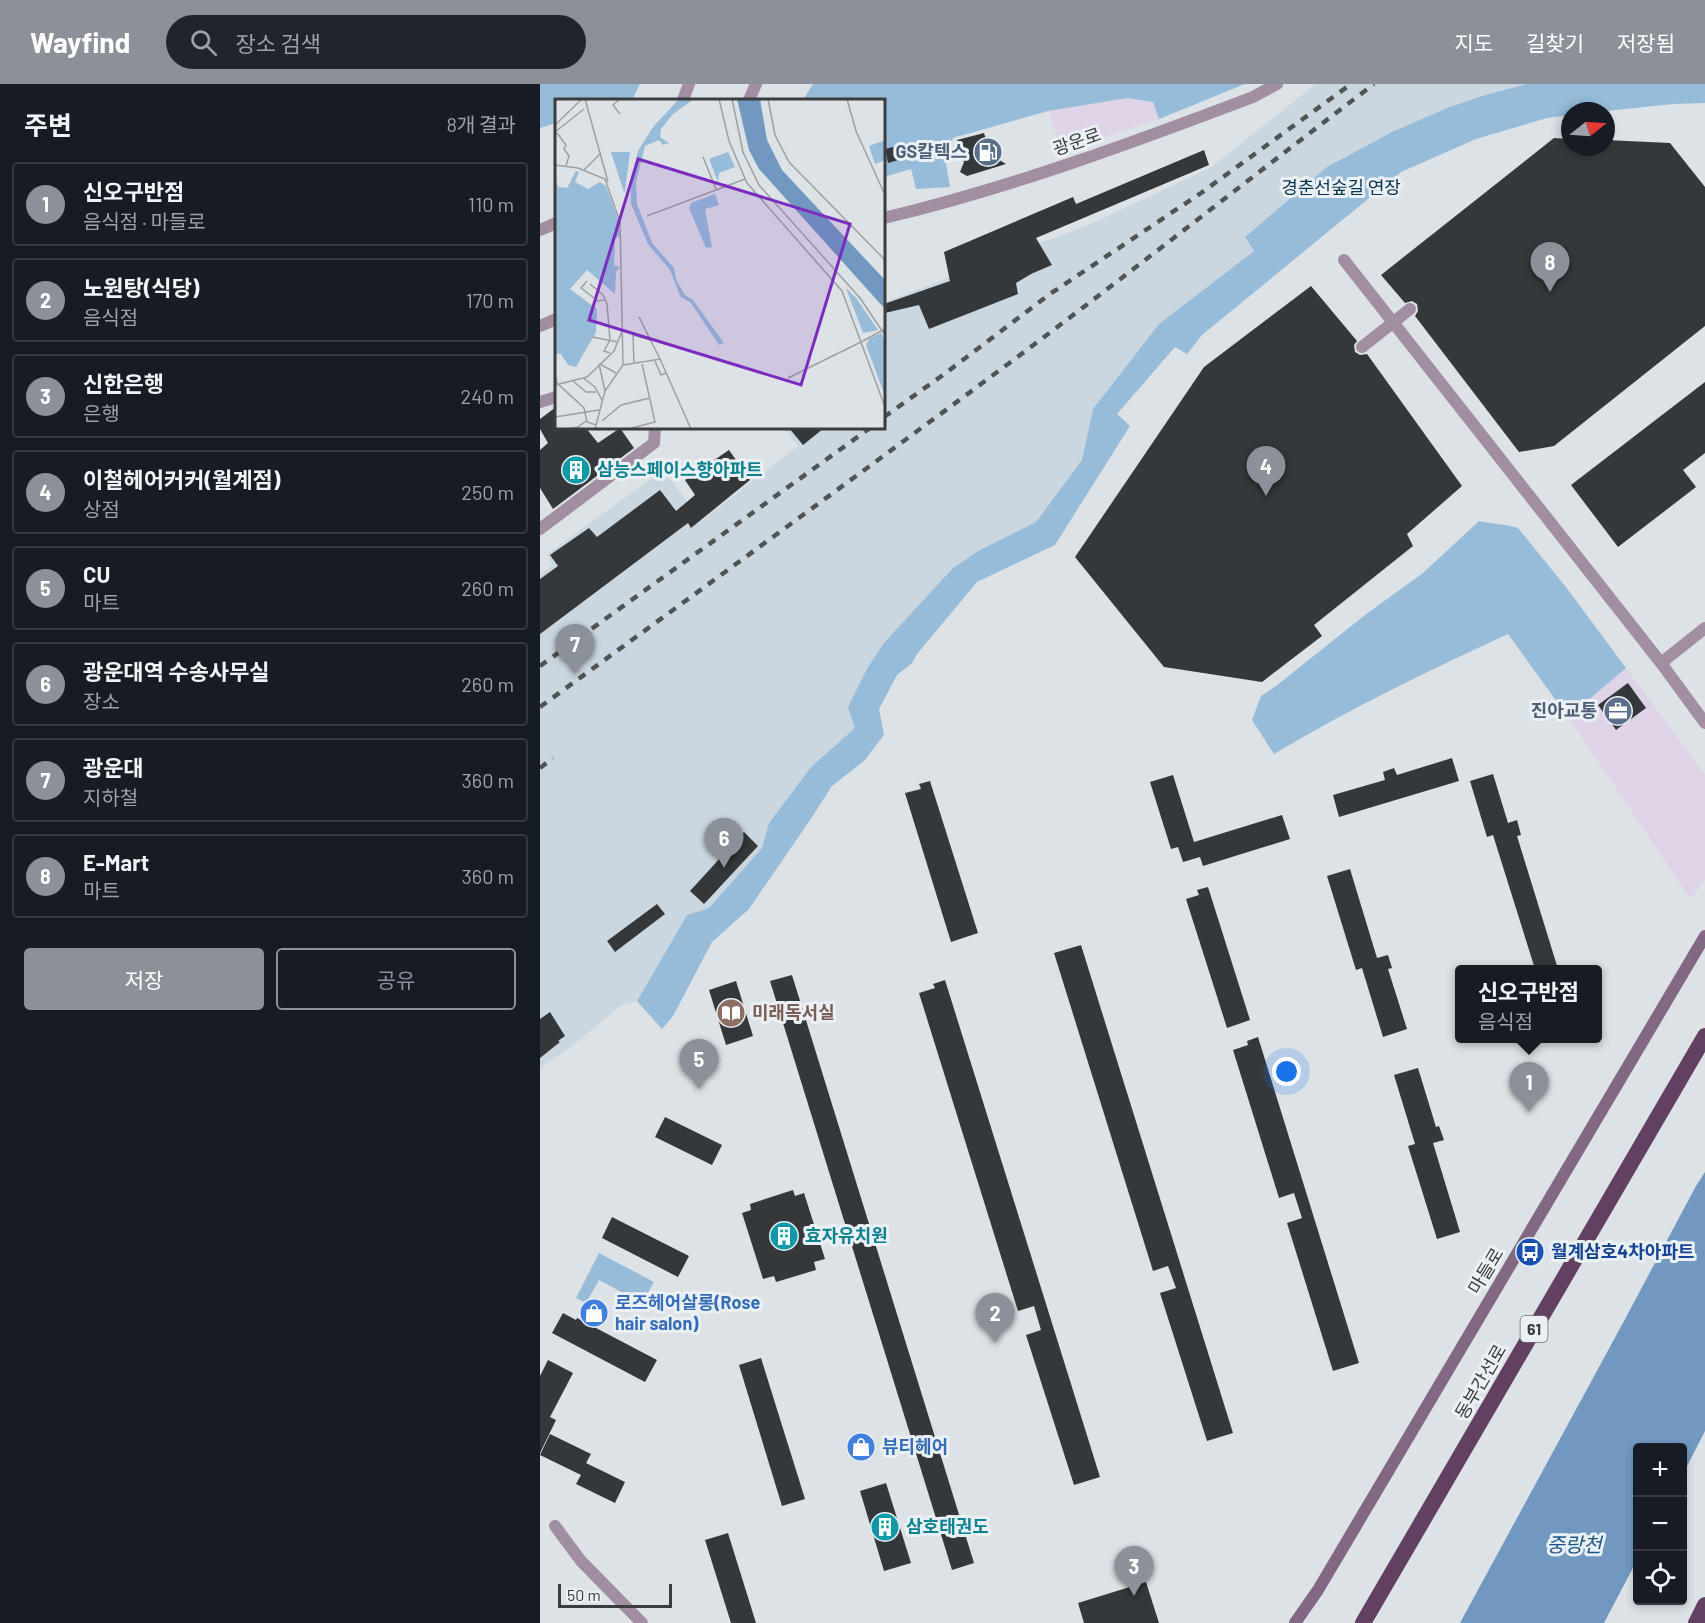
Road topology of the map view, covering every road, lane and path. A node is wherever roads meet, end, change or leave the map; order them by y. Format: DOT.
graph roads {
  1 [pos="689,84"];
  2 [pos="756,84"];
  3 [pos="1277,84"];
  4 [pos="682,99"];
  5 [pos="749,99"];
  6 [pos="885,218"];
  7 [pos="555,223"];
  8 [pos="540,230"];
  9 [pos="1344,260"];
  10 [pos="1410,309"];
  11 [pos="555,319"];
  12 [pos="540,326"];
  13 [pos="1362,347"];
  14 [pos="555,397"];
  15 [pos="540,402"];
  16 [pos="655,429"];
  17 [pos="540,529"];
  18 [pos="1705,628"];
  19 [pos="1661,663"];
  20 [pos="1705,723"];
  21 [pos="1705,936"];
  22 [pos="1705,1036"];
  23 [pos="555,1526"];
  24 [pos="1705,1605"];
  25 [pos="642,1623"];
  26 [pos="1296,1623"];
  27 [pos="1363,1623"];
  28 [pos="1696,1623"];
  1 -- 4 [label="street"];
  2 -- 5 [label="street"];
  3 -- 6 [label="street, 광운로"];
  7 -- 8 [label="street"];
  9 -- 19 [label="street"];
  10 -- 13 [label="street"];
  11 -- 12 [label="street"];
  14 -- 15 [label="street"];
  16 -- 17 [label="street"];
  18 -- 19 [label="street"];
  19 -- 20 [label="street"];
  21 -- 26 [label="main road, 마들로"];
  22 -- 27 [label="highway, 동부간선로 / 61"];
  23 -- 25 [label="street"];
  24 -- 28 [label="highway"];
}
